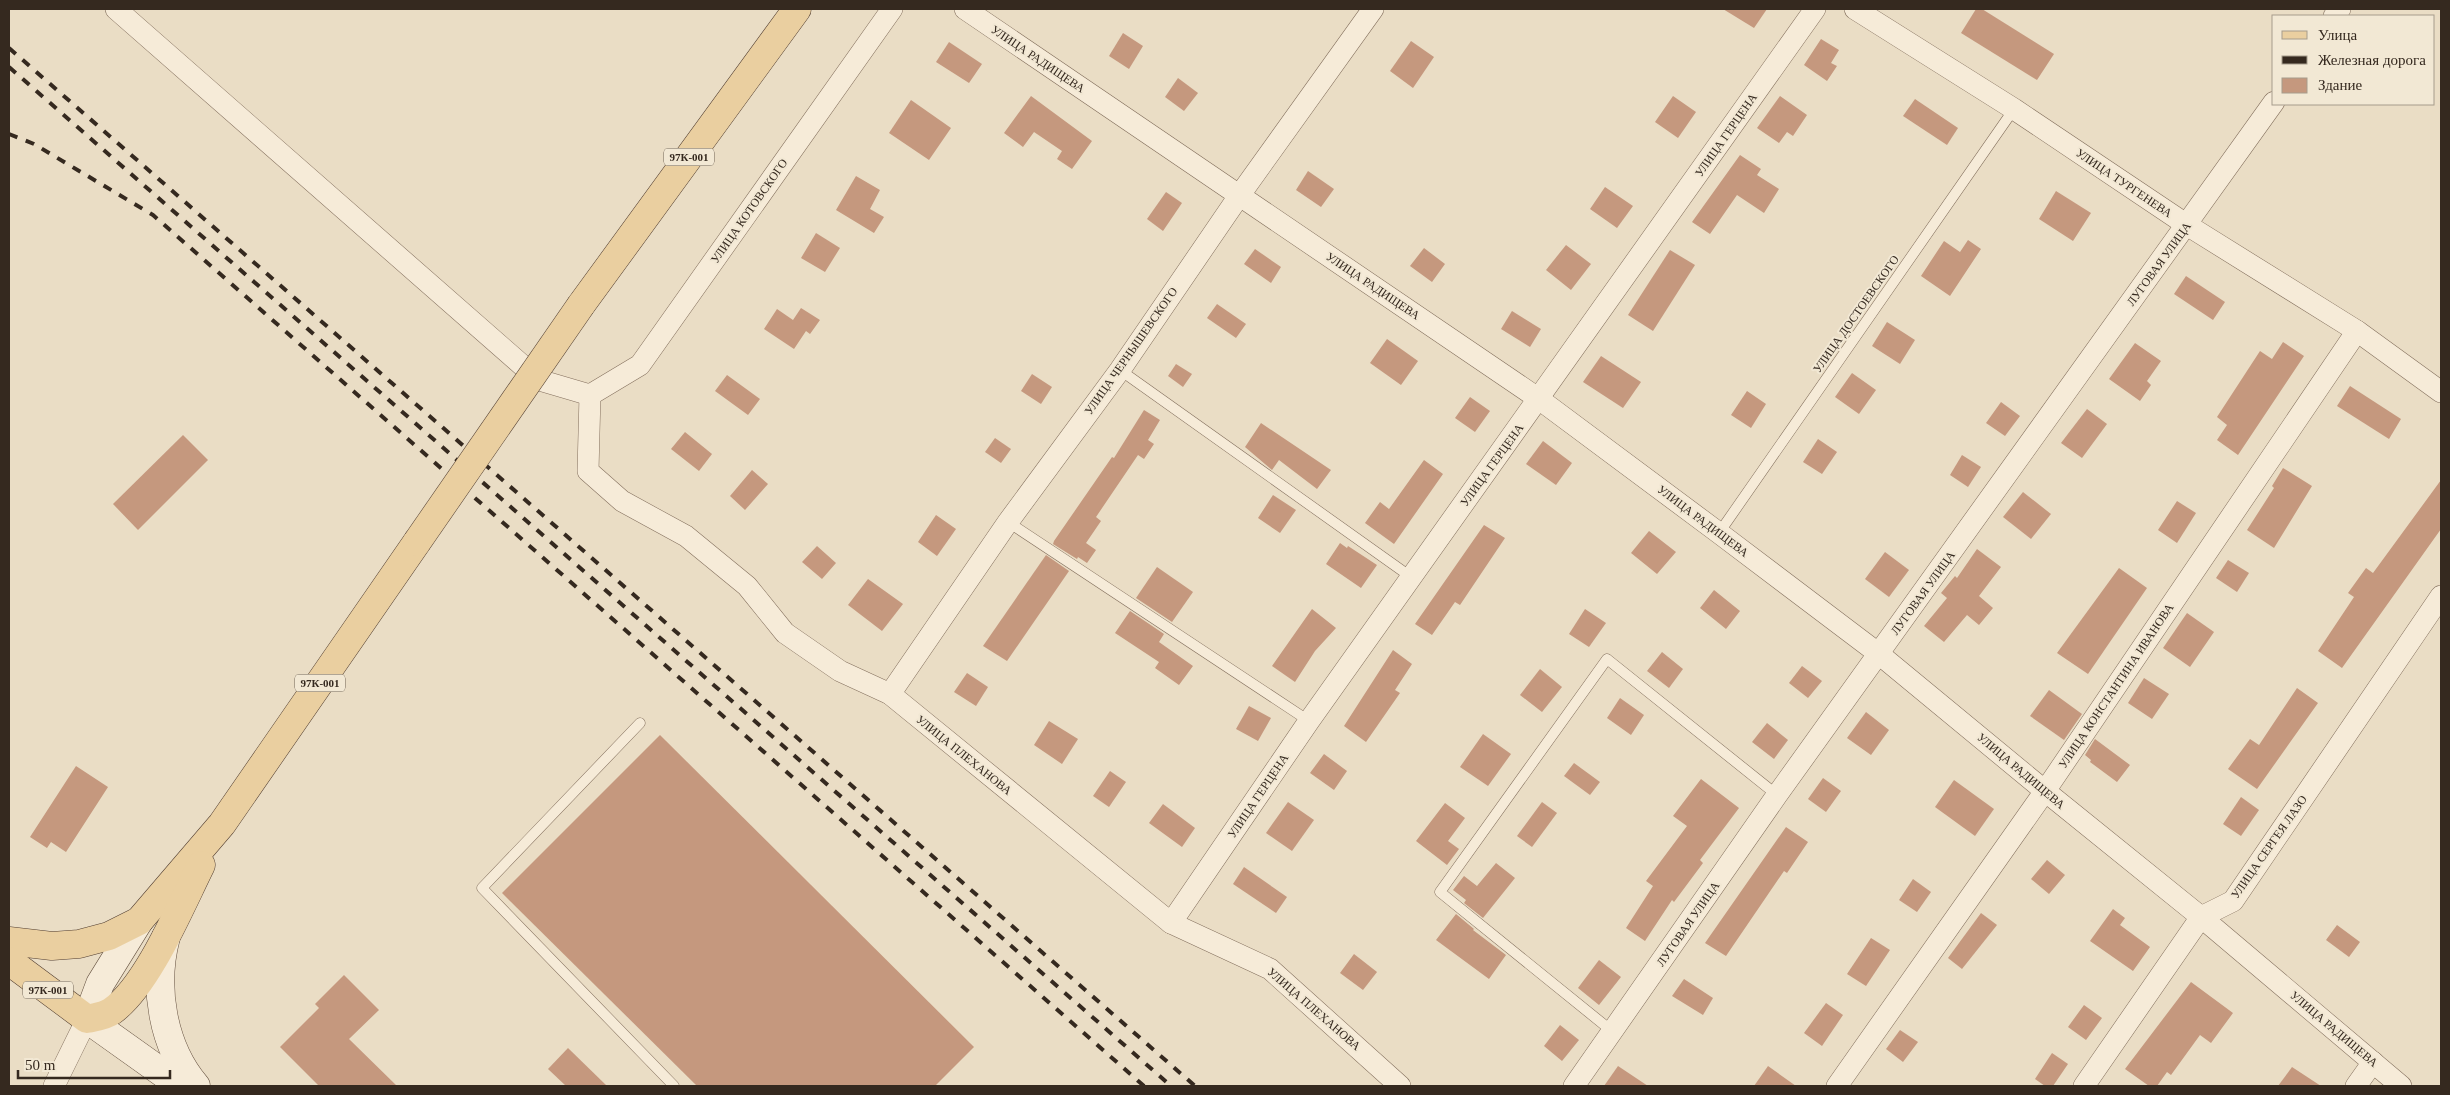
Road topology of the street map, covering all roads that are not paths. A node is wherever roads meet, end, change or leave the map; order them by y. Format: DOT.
graph roads {
  1 [pos="116,9"];
  2 [pos="797,9"];
  3 [pos="892,9"];
  4 [pos="965,9"];
  5 [pos="1373,9"];
  6 [pos="1815,9"];
  7 [pos="1856,9"];
  8 [pos="2272,105"];
  9 [pos="2014,109"];
  10 [pos="1239,196"];
  11 [pos="2187,225"];
  12 [pos="2357,332"];
  13 [pos="1120,370"];
  14 [pos="2441,392"];
  15 [pos="590,396"];
  16 [pos="1540,399"];
  17 [pos="1008,522"];
  18 [pos="1719,533"];
  19 [pos="1412,577"];
  20 [pos="2441,596"];
  21 [pos="1880,654"];
  22 [pos="890,694"];
  23 [pos="1309,721"];
  24 [pos="640,723"];
  25 [pos="2045,791"];
  26 [pos="1777,795"];
  27 [pos="222,824"];
  28 [pos="2201,917"];
  29 [pos="139,921"];
  30 [pos="1171,923"];
  31 [pos="168,929"];
  32 [pos="9,941"];
  33 [pos="9,961"];
  34 [pos="87,1020"];
  35 [pos="1613,1032"];
  36 [pos="2374,1062"];
  37 [pos="54,1086"];
  38 [pos="182,1086"];
  39 [pos="196,1086"];
  40 [pos="674,1086"];
  41 [pos="1400,1086"];
  42 [pos="1574,1086"];
  43 [pos="1837,1086"];
  44 [pos="2084,1086"];
  45 [pos="2356,1086"];
  46 [pos="2401,1086"];
  1 -- 15 [label="street"];
  2 -- 27 [label="main road, 97К-001, bridge"];
  3 -- 15 [label="street, УЛИЦА КОТОВСКОГО"];
  4 -- 10 [label="street, УЛИЦА РАДИЩЕВА"];
  5 -- 10 [label="street, УЛИЦА ЧЕРНЫШЕВСКОГО"];
  6 -- 16 [label="street, УЛИЦА ГЕРЦЕНА"];
  7 -- 9 [label="street, УЛИЦА ТУРГЕНЕВА"];
  8 -- 11 [label="street, ЛУГОВАЯ УЛИЦА"];
  9 -- 11 [label="street, УЛИЦА ТУРГЕНЕВА"];
  9 -- 18 [label="lane, УЛИЦА ДОСТОЕВСКОГО"];
  10 -- 13 [label="street, УЛИЦА ЧЕРНЫШЕВСКОГО"];
  10 -- 16 [label="street, УЛИЦА РАДИЩЕВА"];
  11 -- 12 [label="street, УЛИЦА ТУРГЕНЕВА"];
  11 -- 21 [label="street, ЛУГОВАЯ УЛИЦА"];
  12 -- 14 [label="street, УЛИЦА ТУРГЕНЕВА"];
  12 -- 25 [label="street, УЛИЦА КОНСТАНТИНА ИВАНОВА"];
  13 -- 17 [label="street, УЛИЦА ЧЕРНЫШЕВСКОГО"];
  13 -- 19 [label="lane"];
  15 -- 22 [label="street, УЛИЦА ПЛЕХАНОВА"];
  16 -- 18 [label="street, УЛИЦА РАДИЩЕВА"];
  16 -- 19 [label="street, УЛИЦА ГЕРЦЕНА"];
  17 -- 22 [label="street, УЛИЦА ЧЕРНЫШЕВСКОГО"];
  17 -- 23 [label="lane"];
  18 -- 21 [label="street, УЛИЦА РАДИЩЕВА"];
  19 -- 23 [label="street, УЛИЦА ГЕРЦЕНА"];
  20 -- 28 [label="street, УЛИЦА СЕРГЕЯ ЛАЗО"];
  21 -- 25 [label="street, УЛИЦА РАДИЩЕВА"];
  21 -- 26 [label="street, ЛУГОВАЯ УЛИЦА"];
  22 -- 30 [label="street, УЛИЦА ПЛЕХАНОВА"];
  23 -- 30 [label="street, УЛИЦА ГЕРЦЕНА"];
  24 -- 40 [label="lane"];
  25 -- 28 [label="street, УЛИЦА РАДИЩЕВА"];
  25 -- 43 [label="street, УЛИЦА КОНСТАНТИНА ИВАНОВА"];
  26 -- 35 [label="street, ЛУГОВАЯ УЛИЦА"];
  26 -- 35 [label="lane"];
  27 -- 29 [label="main road, 97К-001"];
  27 -- 31 [label="main road, 97К-001"];
  28 -- 36 [label="street, УЛИЦА РАДИЩЕВА"];
  28 -- 44 [label="street, УЛИЦА СЕРГЕЯ ЛАЗО"];
  29 -- 32 [label="main road, 97К-001"];
  29 -- 34 [label="main road, 97К-001"];
  30 -- 41 [label="street, УЛИЦА ПЛЕХАНОВА"];
  31 -- 34 [label="main road, 97К-001"];
  31 -- 39 [label="main road"];
  33 -- 34 [label="main road, 97К-001"];
  34 -- 37 [label="street"];
  34 -- 38 [label="main road"];
  35 -- 42 [label="street, ЛУГОВАЯ УЛИЦА"];
  36 -- 45 [label="street"];
  36 -- 46 [label="street, УЛИЦА РАДИЩЕВА"];
}
